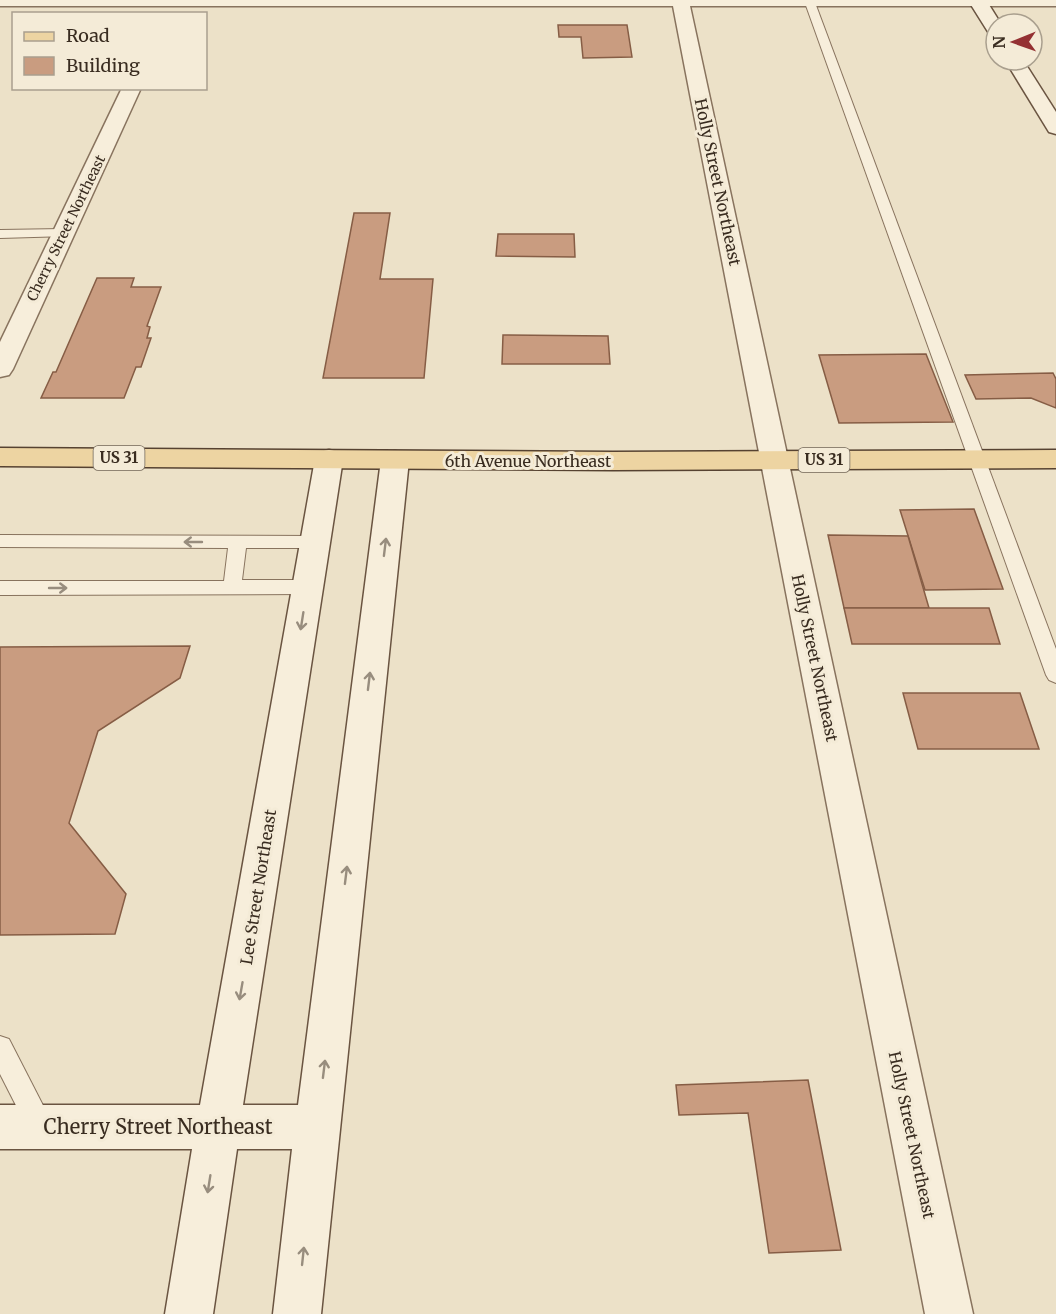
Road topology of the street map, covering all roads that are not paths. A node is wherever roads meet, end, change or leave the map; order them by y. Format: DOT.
graph roads {
  1 [pos="809,0"];
  2 [pos="0,1"];
  3 [pos="977,1"];
  4 [pos="1056,1"];
  5 [pos="681,3"];
  6 [pos="167,8"];
  7 [pos="1021,72"];
  8 [pos="131,90"];
  9 [pos="1056,128"];
  10 [pos="63,233"];
  11 [pos="0,234"];
  12 [pos="0,369"];
  13 [pos="0,457"];
  14 [pos="975,458"];
  15 [pos="329,459"];
  16 [pos="1056,459"];
  17 [pos="395,460"];
  18 [pos="775,460"];
  19 [pos="0,541"];
  20 [pos="238,542"];
  21 [pos="315,542"];
  22 [pos="232,587"];
  23 [pos="308,587"];
  24 [pos="0,588"];
  25 [pos="1056,675"];
  26 [pos="0,1048"];
  27 [pos="218,1126"];
  28 [pos="21,1127"];
  29 [pos="317,1127"];
  30 [pos="189,1314"];
  31 [pos="297,1314"];
  32 [pos="949,1314"];
  1 -- 3 [label="street"];
  1 -- 5 [label="street"];
  1 -- 14 [label="lane"];
  2 -- 6 [label="street"];
  3 -- 4 [label="street"];
  5 -- 6 [label="street"];
  5 -- 18 [label="street, Holly Street Northeast"];
  7 -- 9 [label="street"];
  8 -- 10 [label="street, Cherry Street Northeast"];
  10 -- 11 [label="lane"];
  10 -- 12 [label="street, Cherry Street Northeast"];
  13 -- 15 [label="main road, 6th Avenue Northeast / US 31"];
  14 -- 16 [label="main road, 6th Avenue Northeast / US 31"];
  14 -- 18 [label="main road, 6th Avenue Northeast / US 31"];
  14 -- 25 [label="lane"];
  15 -- 17 [label="main road, 6th Avenue Northeast / US 31"];
  15 -- 21 [label="street, Lee Street Northeast"];
  17 -- 18 [label="main road, 6th Avenue Northeast / US 31"];
  29 -- 17 [label="street, one-way"];
  18 -- 32 [label="street, Holly Street Northeast"];
  20 -- 19 [label="lane, one-way"];
  20 -- 21 [label="lane"];
  20 -- 22 [label="lane"];
  21 -- 23 [label="street, Lee Street Northeast"];
  22 -- 23 [label="lane"];
  24 -- 22 [label="lane, one-way"];
  23 -- 27 [label="street, Lee Street Northeast, one-way"];
  26 -- 28 [label="lane"];
  27 -- 28 [label="street, Cherry Street Northeast"];
  27 -- 29 [label="street, Cherry Street Northeast"];
  27 -- 30 [label="street, Lee Street Northeast, one-way"];
  31 -- 29 [label="street, one-way"];
}
